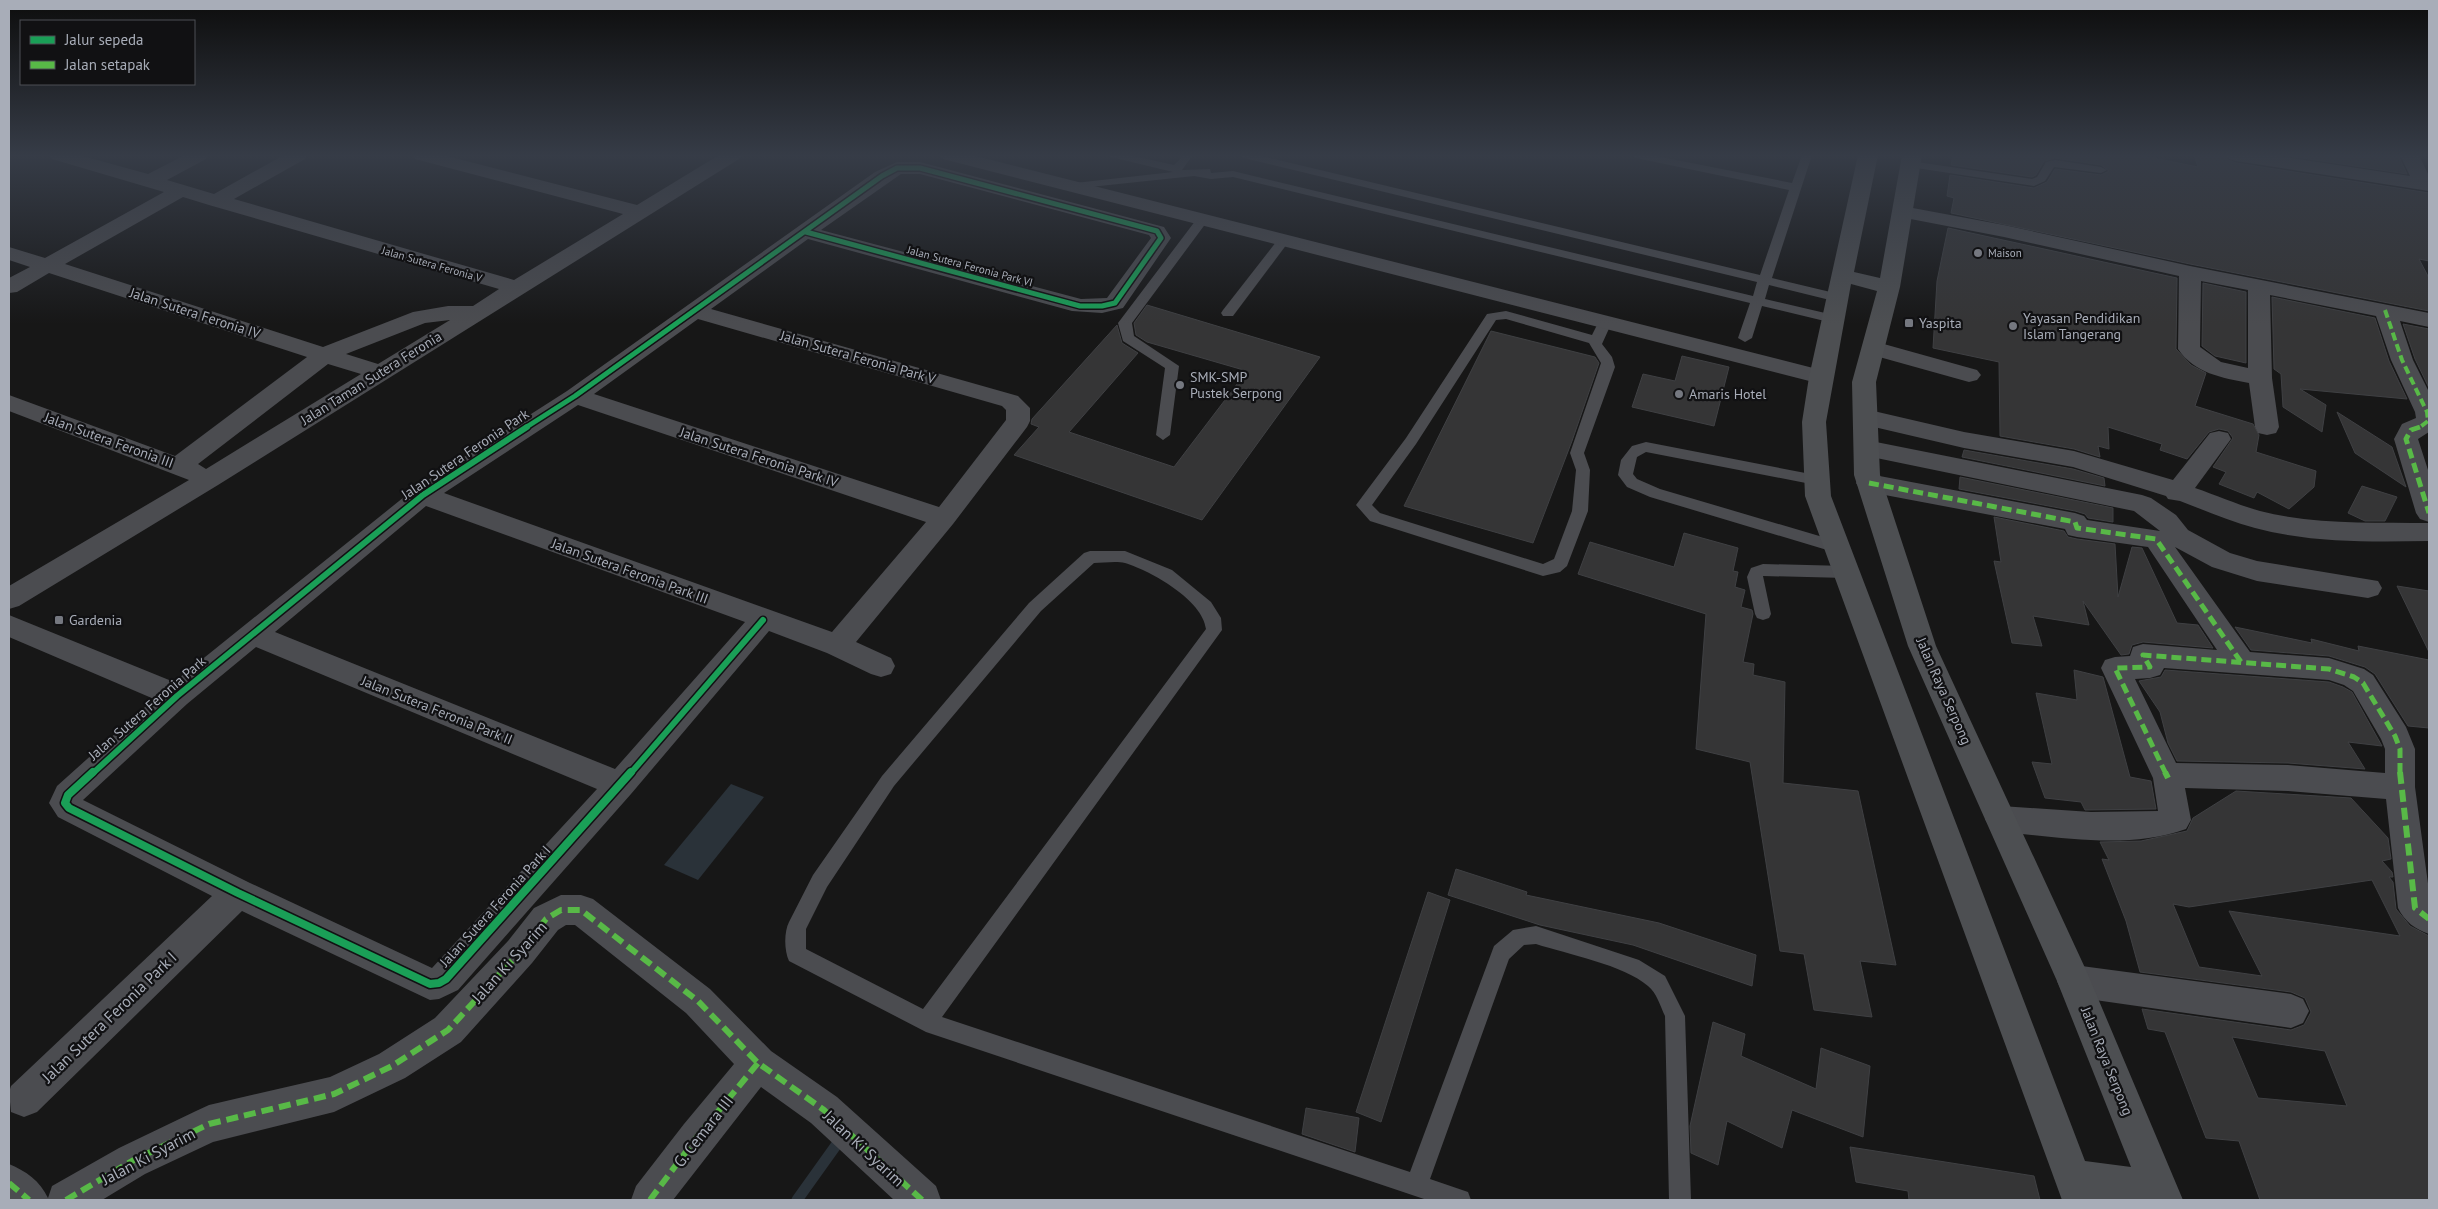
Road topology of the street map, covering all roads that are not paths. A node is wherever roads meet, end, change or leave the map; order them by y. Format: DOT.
graph roads {
  1 [pos="143,211"];
  2 [pos="252,211"];
  3 [pos="834,211"];
  4 [pos="1083,211"];
  5 [pos="1173,211"];
  6 [pos="1397,211"];
  7 [pos="1479,211"];
  8 [pos="1789,211"];
  9 [pos="1856,211"];
  10 [pos="640,212"];
  11 [pos="1902,212"];
  12 [pos="1203,219"];
  13 [pos="806,232"];
  14 [pos="1284,240"];
  15 [pos="9,253"];
  16 [pos="46,266"];
  17 [pos="2190,272"];
  18 [pos="1843,276"];
  19 [pos="1764,280"];
  20 [pos="2259,285"];
  21 [pos="9,287"];
  22 [pos="1889,287"];
  23 [pos="518,288"];
  24 [pos="1758,300"];
  25 [pos="1102,306"];
  26 [pos="1835,308"];
  27 [pos="2385,310"];
  28 [pos="695,311"];
  29 [pos="479,312"];
  30 [pos="1228,313"];
  31 [pos="2429,320"];
  32 [pos="1600,331"];
  33 [pos="1745,338"];
  34 [pos="1873,348"];
  35 [pos="326,354"];
  36 [pos="381,372"];
  37 [pos="1969,375"];
  38 [pos="1820,377"];
  39 [pos="2260,378"];
  40 [pos="575,396"];
  41 [pos="9,403"];
  42 [pos="1865,418"];
  43 [pos="2267,427"];
  44 [pos="1163,435"];
  45 [pos="2219,439"];
  46 [pos="1866,448"];
  47 [pos="179,466"];
  48 [pos="209,479"];
  49 [pos="1816,480"];
  50 [pos="1869,483"];
  51 [pos="2177,493"];
  52 [pos="423,495"];
  53 [pos="2429,513"];
  54 [pos="944,518"];
  55 [pos="2429,532"];
  56 [pos="1842,560"];
  57 [pos="2368,588"];
  58 [pos="9,599"];
  59 [pos="1762,614"];
  60 [pos="764,620"];
  61 [pos="9,625"];
  62 [pos="254,635"];
  63 [pos="837,645"];
  64 [pos="2241,662"];
  65 [pos="881,666"];
  66 [pos="176,696"];
  67 [pos="2168,778"];
  68 [pos="620,785"];
  69 [pos="2400,787"];
  70 [pos="65,803"];
  71 [pos="2001,819"];
  72 [pos="238,893"];
  73 [pos="2429,919"];
  74 [pos="2074,981"];
  75 [pos="2292,1010"];
  76 [pos="926,1022"];
  77 [pos="758,1063"];
  78 [pos="24,1099"];
  79 [pos="9,1183"];
  80 [pos="1416,1185"];
  81 [pos="2077,1189"];
  82 [pos="2161,1194"];
  83 [pos="28,1200"];
  84 [pos="66,1200"];
  85 [pos="650,1200"];
  86 [pos="922,1200"];
  87 [pos="1460,1200"];
  88 [pos="1680,1200"];
  1 -- 16 [label="street"];
  2 -- 23 [label="street, Jalan Sutera Feronia V"];
  3 -- 13 [label="street, Jalan Sutera Feronia Park"];
  4 -- 25 [label="street, Jalan Sutera Feronia Park"];
  5 -- 12 [label="street"];
  6 -- 24 [label="lane"];
  7 -- 19 [label="lane"];
  8 -- 19 [label="lane"];
  9 -- 18 [label="main road"];
  10 -- 23 [label="street, Jalan Taman Sutera Feronia"];
  11 -- 17 [label="street"];
  11 -- 22 [label="main road, Jalan Raya Serpong"];
  12 -- 14 [label="street"];
  12 -- 44 [label="lane"];
  13 -- 25 [label="street, Jalan Sutera Feronia Park VI"];
  13 -- 28 [label="street, Jalan Sutera Feronia Park"];
  14 -- 30 [label="lane"];
  14 -- 32 [label="street"];
  15 -- 16 [label="street, Jalan Sutera Feronia IV"];
  16 -- 21 [label="street"];
  16 -- 35 [label="street, Jalan Sutera Feronia IV"];
  17 -- 20 [label="street"];
  17 -- 39 [label="street"];
  18 -- 22 [label="main road"];
  18 -- 26 [label="main road"];
  19 -- 24 [label="lane"];
  19 -- 26 [label="lane"];
  20 -- 27 [label="street"];
  20 -- 39 [label="street"];
  22 -- 34 [label="main road, Jalan Raya Serpong"];
  23 -- 29 [label="street, Jalan Taman Sutera Feronia"];
  24 -- 26 [label="lane"];
  24 -- 33 [label="lane"];
  26 -- 38 [label="main road"];
  27 -- 31 [label="street"];
  27 -- 53 [label="street"];
  28 -- 40 [label="street, Jalan Sutera Feronia Park"];
  28 -- 54 [label="street, Jalan Sutera Feronia Park V"];
  29 -- 35 [label="street"];
  29 -- 36 [label="street, Jalan Taman Sutera Feronia"];
  32 -- 32 [label="lane"];
  32 -- 38 [label="street"];
  34 -- 37 [label="street"];
  34 -- 42 [label="main road, Jalan Raya Serpong"];
  35 -- 36 [label="street, Jalan Sutera Feronia IV"];
  35 -- 47 [label="street"];
  36 -- 48 [label="street, Jalan Taman Sutera Feronia"];
  38 -- 49 [label="main road"];
  39 -- 43 [label="street"];
  40 -- 52 [label="street, Jalan Sutera Feronia Park"];
  40 -- 54 [label="street, Jalan Sutera Feronia Park IV"];
  41 -- 47 [label="street, Jalan Sutera Feronia III"];
  42 -- 46 [label="main road, Jalan Raya Serpong"];
  42 -- 51 [label="street"];
  45 -- 51 [label="street"];
  46 -- 50 [label="main road, Jalan Raya Serpong"];
  46 -- 57 [label="street"];
  47 -- 48 [label="street, Jalan Sutera Feronia III"];
  48 -- 58 [label="street, Jalan Taman Sutera Feronia"];
  49 -- 56 [label="main road"];
  49 -- 56 [label="lane"];
  50 -- 64 [label="street"];
  50 -- 71 [label="main road, Jalan Raya Serpong"];
  51 -- 55 [label="street"];
  52 -- 60 [label="street, Jalan Sutera Feronia Park III"];
  52 -- 62 [label="street, Jalan Sutera Feronia Park"];
  54 -- 63 [label="street"];
  56 -- 59 [label="lane"];
  56 -- 81 [label="main road"];
  60 -- 63 [label="street, Jalan Sutera Feronia Park III"];
  60 -- 68 [label="street, Jalan Sutera Feronia Park I"];
  61 -- 66 [label="street"];
  62 -- 66 [label="street, Jalan Sutera Feronia Park"];
  62 -- 68 [label="street, Jalan Sutera Feronia Park II"];
  63 -- 65 [label="street, Jalan Sutera Feronia Park III"];
  64 -- 67 [label="street"];
  64 -- 69 [label="street"];
  66 -- 70 [label="street, Jalan Sutera Feronia Park"];
  67 -- 69 [label="street"];
  67 -- 71 [label="street"];
  68 -- 72 [label="street, Jalan Sutera Feronia Park I"];
  69 -- 73 [label="street"];
  70 -- 72 [label="street, Jalan Sutera Feronia Park I"];
  71 -- 74 [label="main road, Jalan Raya Serpong"];
  72 -- 78 [label="street, Jalan Sutera Feronia Park I"];
  74 -- 75 [label="street"];
  74 -- 82 [label="main road, Jalan Raya Serpong"];
  76 -- 76 [label="lane"];
  76 -- 80 [label="lane"];
  77 -- 84 [label="street, Jalan Ki Syarim"];
  77 -- 85 [label="street, G. Cemara III"];
  77 -- 86 [label="street, Jalan Ki Syarim"];
  79 -- 83 [label="street"];
  80 -- 87 [label="lane"];
  80 -- 88 [label="lane"];
  81 -- 82 [label="main road"];
}
